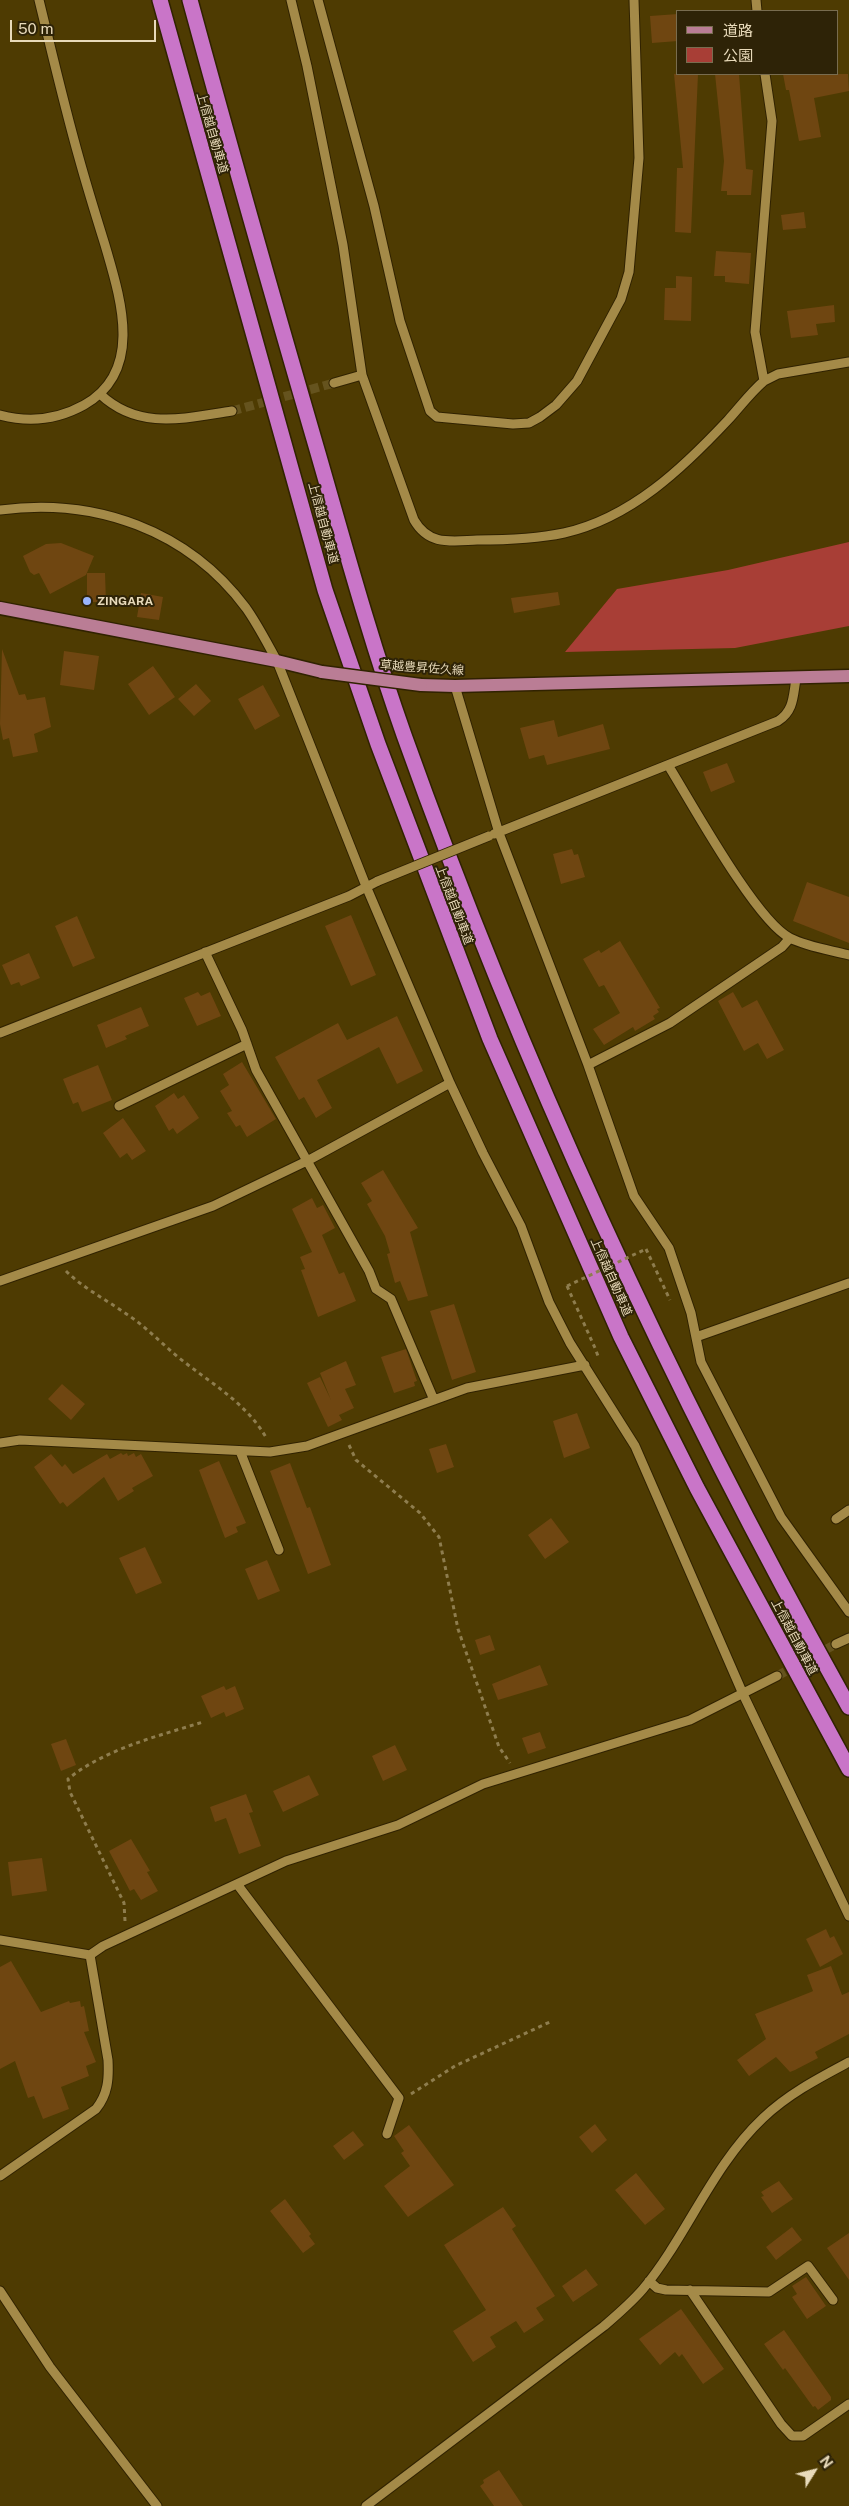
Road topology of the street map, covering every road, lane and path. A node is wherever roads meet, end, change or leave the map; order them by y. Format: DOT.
graph roads {
  1 [pos="39,0"];
  2 [pos="160,0"];
  3 [pos="190,0"];
  4 [pos="291,0"];
  5 [pos="318,0"];
  6 [pos="634,0"];
  7 [pos="765,75"];
  8 [pos="849,362"];
  9 [pos="362,375"];
  10 [pos="764,381"];
  11 [pos="334,383"];
  12 [pos="100,394"];
  13 [pos="232,411"];
  14 [pos="0,415"];
  15 [pos="0,510"];
  16 [pos="0,608"];
  17 [pos="277,661"];
  18 [pos="849,676"];
  19 [pos="796,679"];
  20 [pos="455,686"];
  21 [pos="668,765"];
  22 [pos="499,833"];
  23 [pos="366,886"];
  24 [pos="790,938"];
  25 [pos="205,952"];
  26 [pos="849,955"];
  27 [pos="0,1033"];
  28 [pos="247,1044"];
  29 [pos="588,1065"];
  30 [pos="450,1083"];
  31 [pos="119,1106"];
  32 [pos="309,1160"];
  33 [pos="57,1261"];
  34 [pos="0,1281"];
  35 [pos="849,1283"];
  36 [pos="670,1300"];
  37 [pos="696,1337"];
  38 [pos="595,1348"];
  39 [pos="585,1365"];
  40 [pos="434,1400"];
  41 [pos="344,1433"];
  42 [pos="0,1442"];
  43 [pos="240,1450"];
  44 [pos="270,1452"];
  45 [pos="849,1510"];
  46 [pos="836,1519"];
  47 [pos="279,1550"];
  48 [pos="849,1612"];
  49 [pos="849,1638"];
  50 [pos="836,1644"];
  51 [pos="777,1676"];
  52 [pos="743,1694"];
  53 [pos="849,1706"];
  54 [pos="202,1722"];
  55 [pos="849,1769"];
  56 [pos="515,1774"];
  57 [pos="237,1884"];
  58 [pos="849,1916"];
  59 [pos="129,1933"];
  60 [pos="0,1940"];
  61 [pos="90,1955"];
  62 [pos="552,2021"];
  63 [pos="849,2062"];
  64 [pos="398,2098"];
  65 [pos="387,2134"];
  66 [pos="0,2176"];
  67 [pos="649,2280"];
  68 [pos="690,2290"];
  69 [pos="0,2291"];
  70 [pos="833,2300"];
  71 [pos="849,2404"];
  72 [pos="157,2506"];
  73 [pos="366,2506"];
  1 -- 12 [label="street"];
  2 -- 55 [label="highway, 上信越自動車道"];
  3 -- 53 [label="highway, 上信越自動車道"];
  4 -- 9 [label="street"];
  5 -- 6 [label="street"];
  7 -- 10 [label="street"];
  8 -- 10 [label="street"];
  9 -- 10 [label="street"];
  9 -- 11 [label="street"];
  12 -- 13 [label="street"];
  12 -- 14 [label="street"];
  15 -- 17 [label="street"];
  16 -- 17 [label="main road, 草越豊昇佐久線"];
  17 -- 20 [label="main road, 草越豊昇佐久線, bridge"];
  17 -- 23 [label="street"];
  18 -- 19 [label="main road, 草越豊昇佐久線"];
  19 -- 20 [label="main road, 草越豊昇佐久線"];
  19 -- 21 [label="street"];
  20 -- 22 [label="street"];
  21 -- 22 [label="street"];
  21 -- 24 [label="street"];
  22 -- 23 [label="street, bridge"];
  22 -- 29 [label="street"];
  23 -- 25 [label="street"];
  23 -- 30 [label="street"];
  24 -- 26 [label="street"];
  24 -- 29 [label="street"];
  25 -- 27 [label="street"];
  25 -- 28 [label="street"];
  28 -- 31 [label="street"];
  28 -- 32 [label="street"];
  29 -- 37 [label="street"];
  30 -- 32 [label="street"];
  30 -- 39 [label="street"];
  32 -- 33 [label="street"];
  32 -- 40 [label="street"];
  33 -- 34 [label="street"];
  33 -- 44 [label="path"];
  35 -- 37 [label="street"];
  36 -- 38 [label="path, bridge"];
  37 -- 48 [label="street"];
  39 -- 40 [label="street"];
  39 -- 52 [label="street"];
  40 -- 41 [label="street"];
  41 -- 44 [label="street"];
  41 -- 56 [label="path"];
  42 -- 43 [label="street"];
  43 -- 44 [label="street"];
  43 -- 47 [label="street"];
  45 -- 46 [label="street"];
  49 -- 50 [label="street"];
  51 -- 52 [label="street"];
  52 -- 56 [label="street"];
  52 -- 58 [label="street"];
  54 -- 59 [label="path"];
  56 -- 57 [label="street"];
  57 -- 59 [label="street"];
  57 -- 64 [label="street"];
  59 -- 61 [label="street"];
  60 -- 61 [label="street"];
  61 -- 66 [label="street"];
  62 -- 64 [label="path"];
  63 -- 67 [label="street"];
  64 -- 65 [label="street"];
  67 -- 68 [label="street"];
  67 -- 73 [label="street"];
  68 -- 70 [label="street"];
  68 -- 71 [label="street"];
  69 -- 72 [label="street"];
}
